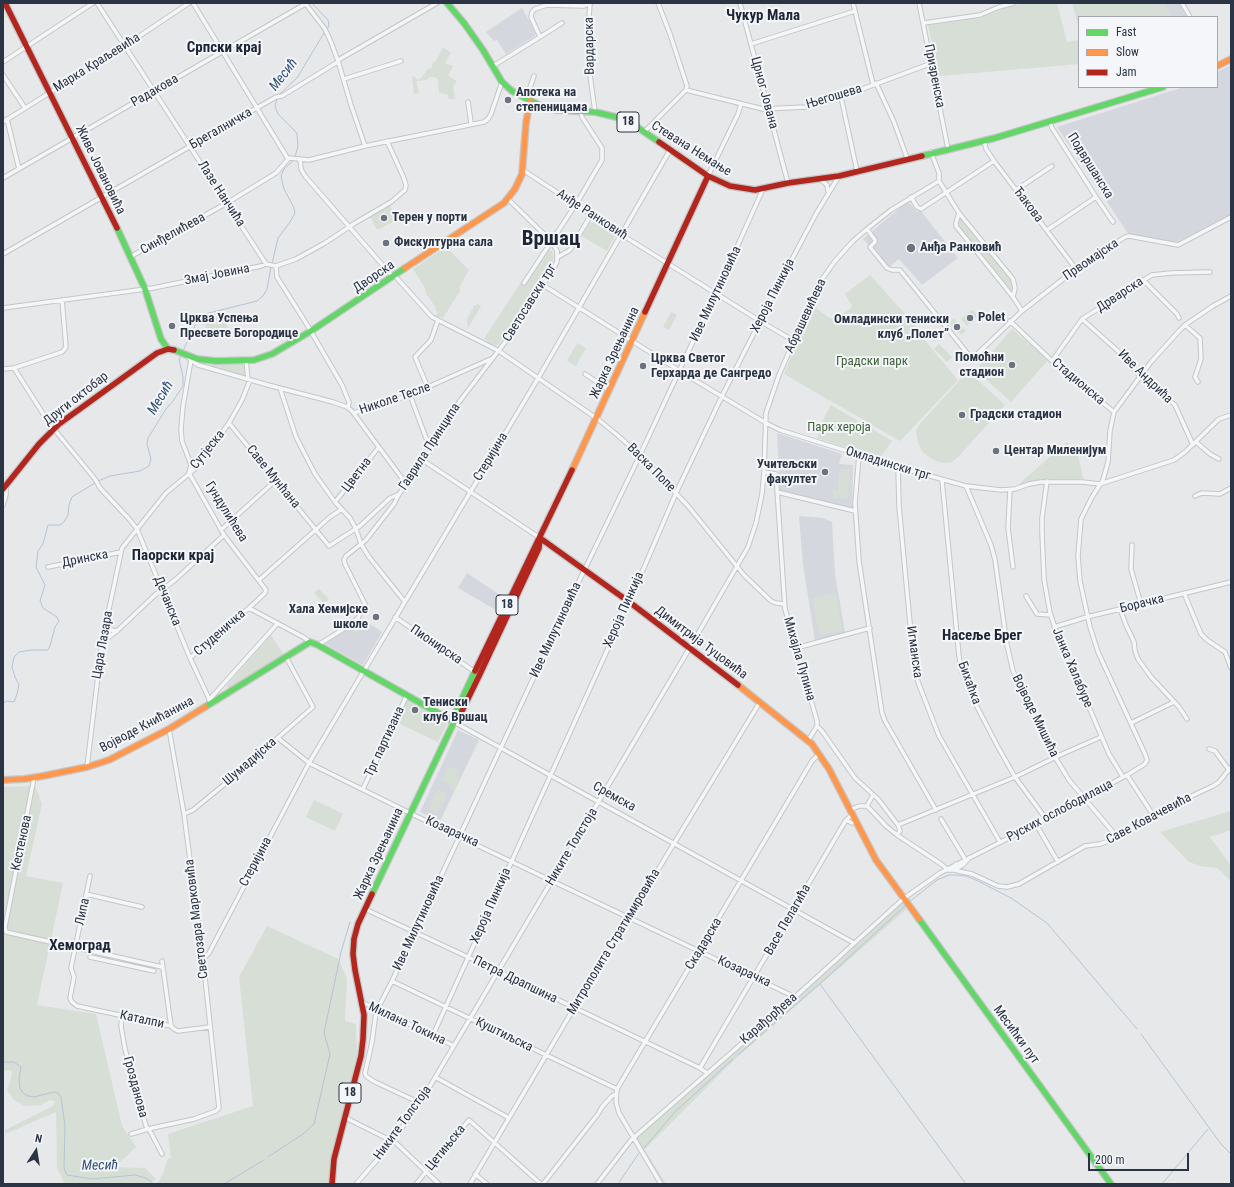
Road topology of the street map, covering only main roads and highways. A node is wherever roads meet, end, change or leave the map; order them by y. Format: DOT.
graph roads {
  1 [pos="5,3"];
  2 [pos="447,3"];
  3 [pos="1231,59"];
  4 [pos="1218,65"];
  5 [pos="1160,88"];
  6 [pos="528,100"];
  7 [pos="948,149"];
  8 [pos="708,176"];
  9 [pos="168,349"];
  10 [pos="4,488"];
  11 [pos="540,538"];
  12 [pos="364,671"];
  13 [pos="454,722"];
  14 [pos="3,780"];
  15 [pos="903,899"];
  16 [pos="332,1184"];
  17 [pos="1111,1184"];
  1 -- 9 [label="main road, Живе Јовановића"];
  2 -- 6 [label="main road, Стевана Немање / 18"];
  3 -- 4 [label="main road"];
  5 -- 7 [label="main road, Подвршанска"];
  6 -- 8 [label="main road, Стевана Немање / 18"];
  6 -- 9 [label="main road, Дворска"];
  7 -- 8 [label="main road, Стевана Немање"];
  8 -- 11 [label="main road, Жарка Зрењанина / 18"];
  9 -- 10 [label="main road, Други октобар"];
  11 -- 13 [label="main road, Жарка Зрењанина / 18"];
  11 -- 13 [label="main road, Жарка Зрењанина / 18"];
  11 -- 15 [label="main road, Димитрија Туцовића"];
  12 -- 13 [label="main road, Сремска"];
  12 -- 14 [label="main road, Војводе Книћанина"];
  13 -- 16 [label="main road, Жарка Зрењанина / 18"];
  15 -- 17 [label="main road, Месићки пут"];
}
